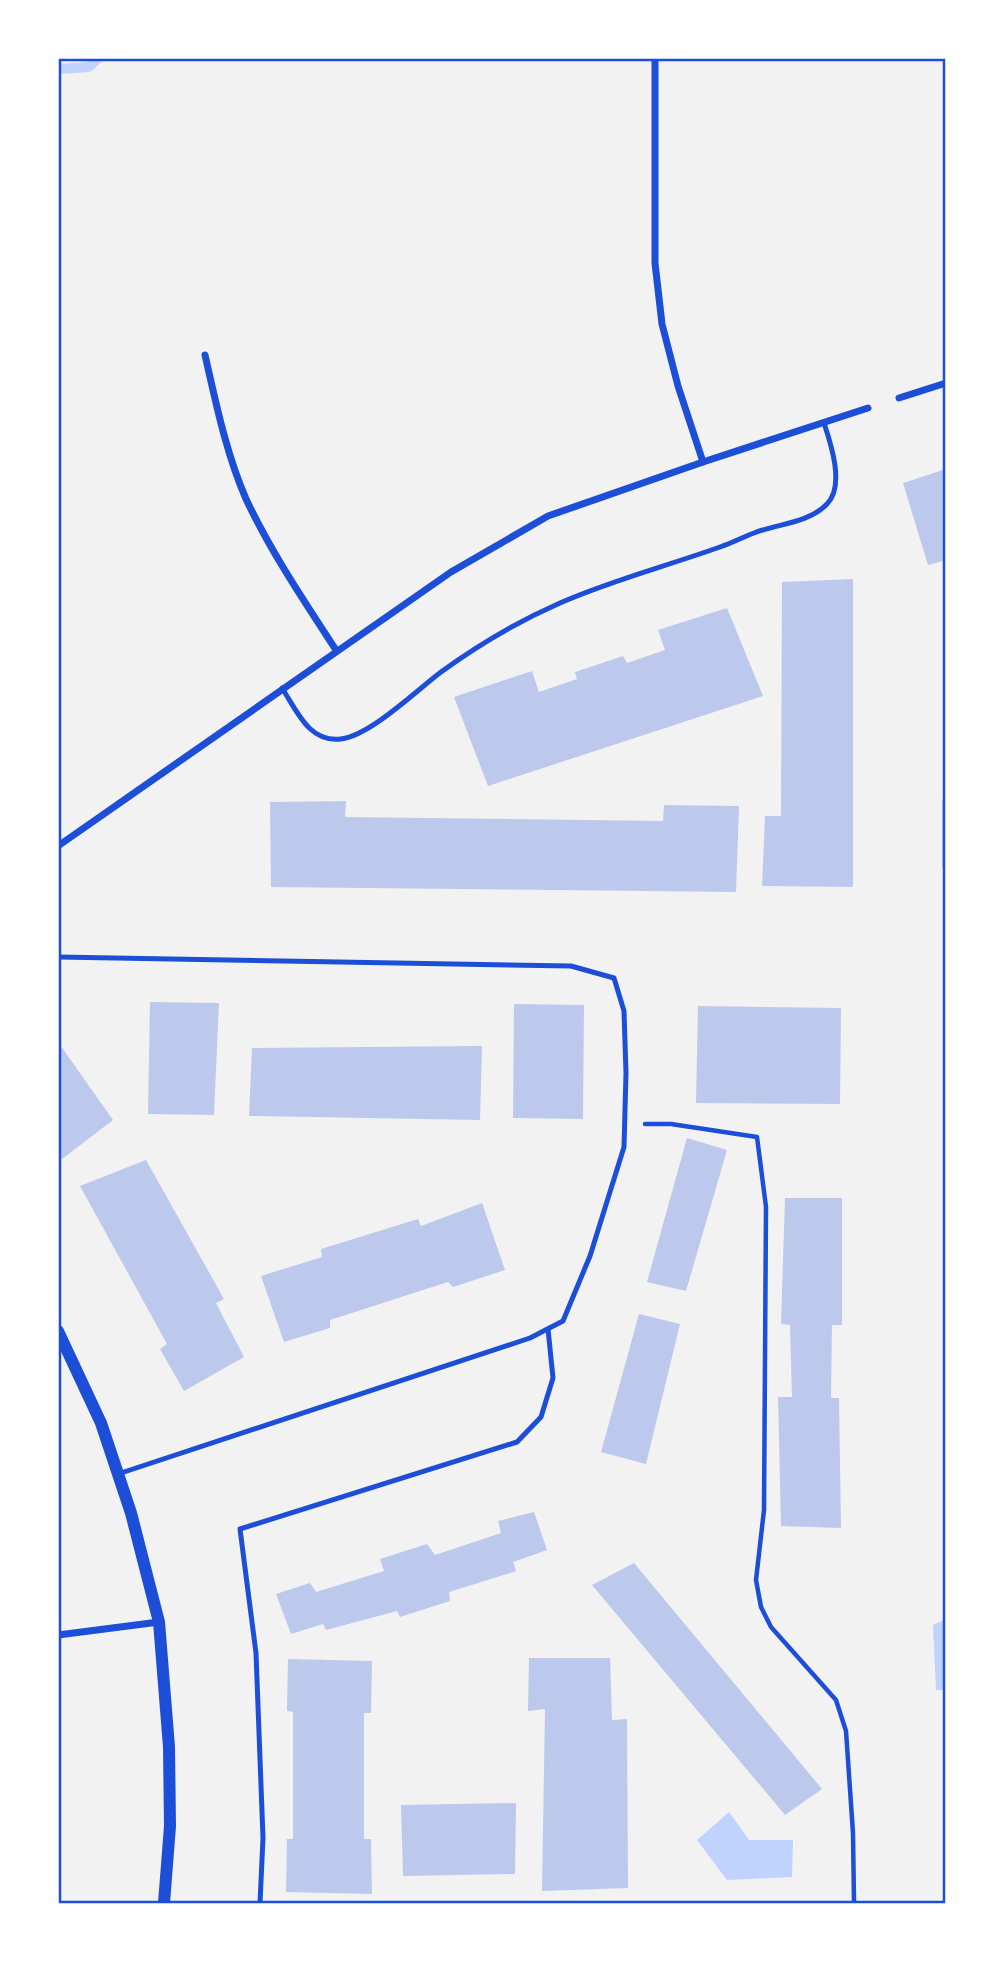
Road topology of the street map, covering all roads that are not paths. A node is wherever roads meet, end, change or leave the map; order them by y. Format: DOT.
graph roads {
  1 [pos="655,58"];
  2 [pos="205,355"];
  3 [pos="946,383"];
  4 [pos="900,398"];
  5 [pos="868,408"];
  6 [pos="824,423"];
  7 [pos="703,462"];
  8 [pos="336,650"];
  9 [pos="282,688"];
  10 [pos="58,846"];
  11 [pos="58,957"];
  12 [pos="548,1329"];
  13 [pos="58,1331"];
  14 [pos="118,1474"];
  15 [pos="159,1622"];
  16 [pos="58,1635"];
  17 [pos="164,1903"];
  18 [pos="260,1903"];
  1 -- 7 [label="street"];
  2 -- 8 [label="street"];
  3 -- 4 [label="street"];
  5 -- 6 [label="street"];
  6 -- 7 [label="street"];
  6 -- 9 [label="lane"];
  7 -- 8 [label="street"];
  8 -- 9 [label="street"];
  9 -- 10 [label="street"];
  11 -- 12 [label="lane"];
  12 -- 14 [label="lane"];
  12 -- 18 [label="lane"];
  13 -- 14 [label="street"];
  14 -- 15 [label="street"];
  15 -- 16 [label="street"];
  15 -- 17 [label="street"];
}
